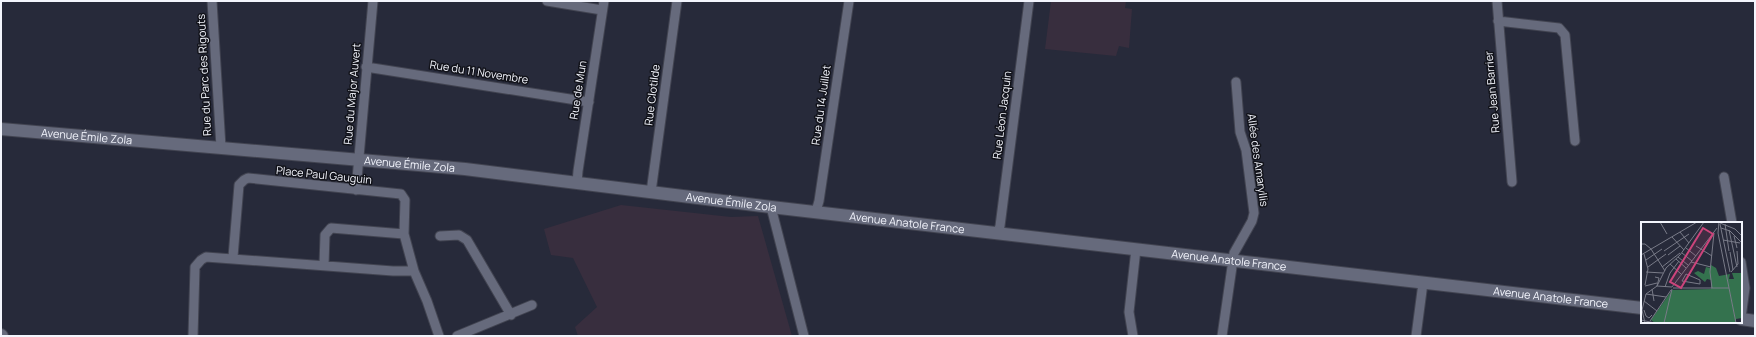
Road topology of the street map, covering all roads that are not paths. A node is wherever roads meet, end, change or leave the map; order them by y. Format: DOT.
graph roads {
  1 [pos="212,1"];
  2 [pos="373,1"];
  3 [pos="547,1"];
  4 [pos="677,1"];
  5 [pos="849,1"];
  6 [pos="1029,1"];
  7 [pos="1497,1"];
  8 [pos="603,5"];
  9 [pos="1498,21"];
  10 [pos="366,67"];
  11 [pos="1236,82"];
  12 [pos="589,102"];
  13 [pos="1,129"];
  14 [pos="1575,142"];
  15 [pos="221,147"];
  16 [pos="359,159"];
  17 [pos="1724,177"];
  18 [pos="1512,182"];
  19 [pos="578,183"];
  20 [pos="356,190"];
  21 [pos="651,192"];
  22 [pos="771,207"];
  23 [pos="816,211"];
  24 [pos="1732,222"];
  25 [pos="998,232"];
  26 [pos="404,234"];
  27 [pos="440,236"];
  28 [pos="1136,249"];
  29 [pos="233,258"];
  30 [pos="1233,260"];
  31 [pos="324,265"];
  32 [pos="1742,268"];
  33 [pos="414,270"];
  34 [pos="1423,283"];
  35 [pos="532,305"];
  36 [pos="1641,308"];
  37 [pos="1742,311"];
  38 [pos="511,314"];
  39 [pos="1742,319"];
  40 [pos="1755,321"];
  41 [pos="193,336"];
  42 [pos="440,336"];
  43 [pos="457,336"];
  44 [pos="804,336"];
  45 [pos="1134,336"];
  46 [pos="1222,336"];
  47 [pos="1416,336"];
  1 -- 15 [label="street, Rue du Parc des Rigouts"];
  2 -- 10 [label="street, Rue du Major Auvert"];
  3 -- 8 [label="street"];
  4 -- 21 [label="street, Rue Clotilde"];
  5 -- 23 [label="street, Rue du 14 Juillet"];
  6 -- 25 [label="street, Rue Léon Jacquin"];
  7 -- 9 [label="street, Rue Jean Barrier"];
  8 -- 12 [label="street, Rue de Mun"];
  9 -- 14 [label="street"];
  9 -- 18 [label="street, Rue Jean Barrier"];
  10 -- 12 [label="street, Rue du 11 Novembre"];
  10 -- 16 [label="street, Rue du Major Auvert"];
  11 -- 30 [label="street, Allée des Amaryllis"];
  12 -- 19 [label="street, Rue de Mun"];
  13 -- 15 [label="main road, Avenue Émile Zola"];
  15 -- 16 [label="main road, Avenue Émile Zola"];
  16 -- 19 [label="main road, Avenue Émile Zola"];
  16 -- 20 [label="street, Rue du Major Auvert"];
  17 -- 24 [label="street"];
  19 -- 21 [label="main road, Avenue Émile Zola"];
  20 -- 26 [label="street, Place Paul Gauguin"];
  20 -- 29 [label="street, Place Paul Gauguin"];
  21 -- 22 [label="main road, Avenue Émile Zola"];
  22 -- 23 [label="main road, Avenue Émile Zola"];
  22 -- 44 [label="street"];
  23 -- 25 [label="main road, Avenue Anatole France"];
  25 -- 28 [label="main road, Avenue Anatole France"];
  26 -- 31 [label="street"];
  26 -- 33 [label="street"];
  27 -- 38 [label="street"];
  28 -- 30 [label="main road, Avenue Anatole France"];
  28 -- 45 [label="street"];
  29 -- 31 [label="street"];
  29 -- 41 [label="street"];
  30 -- 34 [label="main road, Avenue Anatole France"];
  30 -- 46 [label="street, Allée des Amaryllis"];
  31 -- 33 [label="street"];
  32 -- 37 [label="street"];
  33 -- 42 [label="street"];
  34 -- 36 [label="main road, Avenue Anatole France"];
  34 -- 47 [label="street"];
  35 -- 38 [label="street"];
  38 -- 43 [label="street"];
  39 -- 40 [label="main road"];
}
